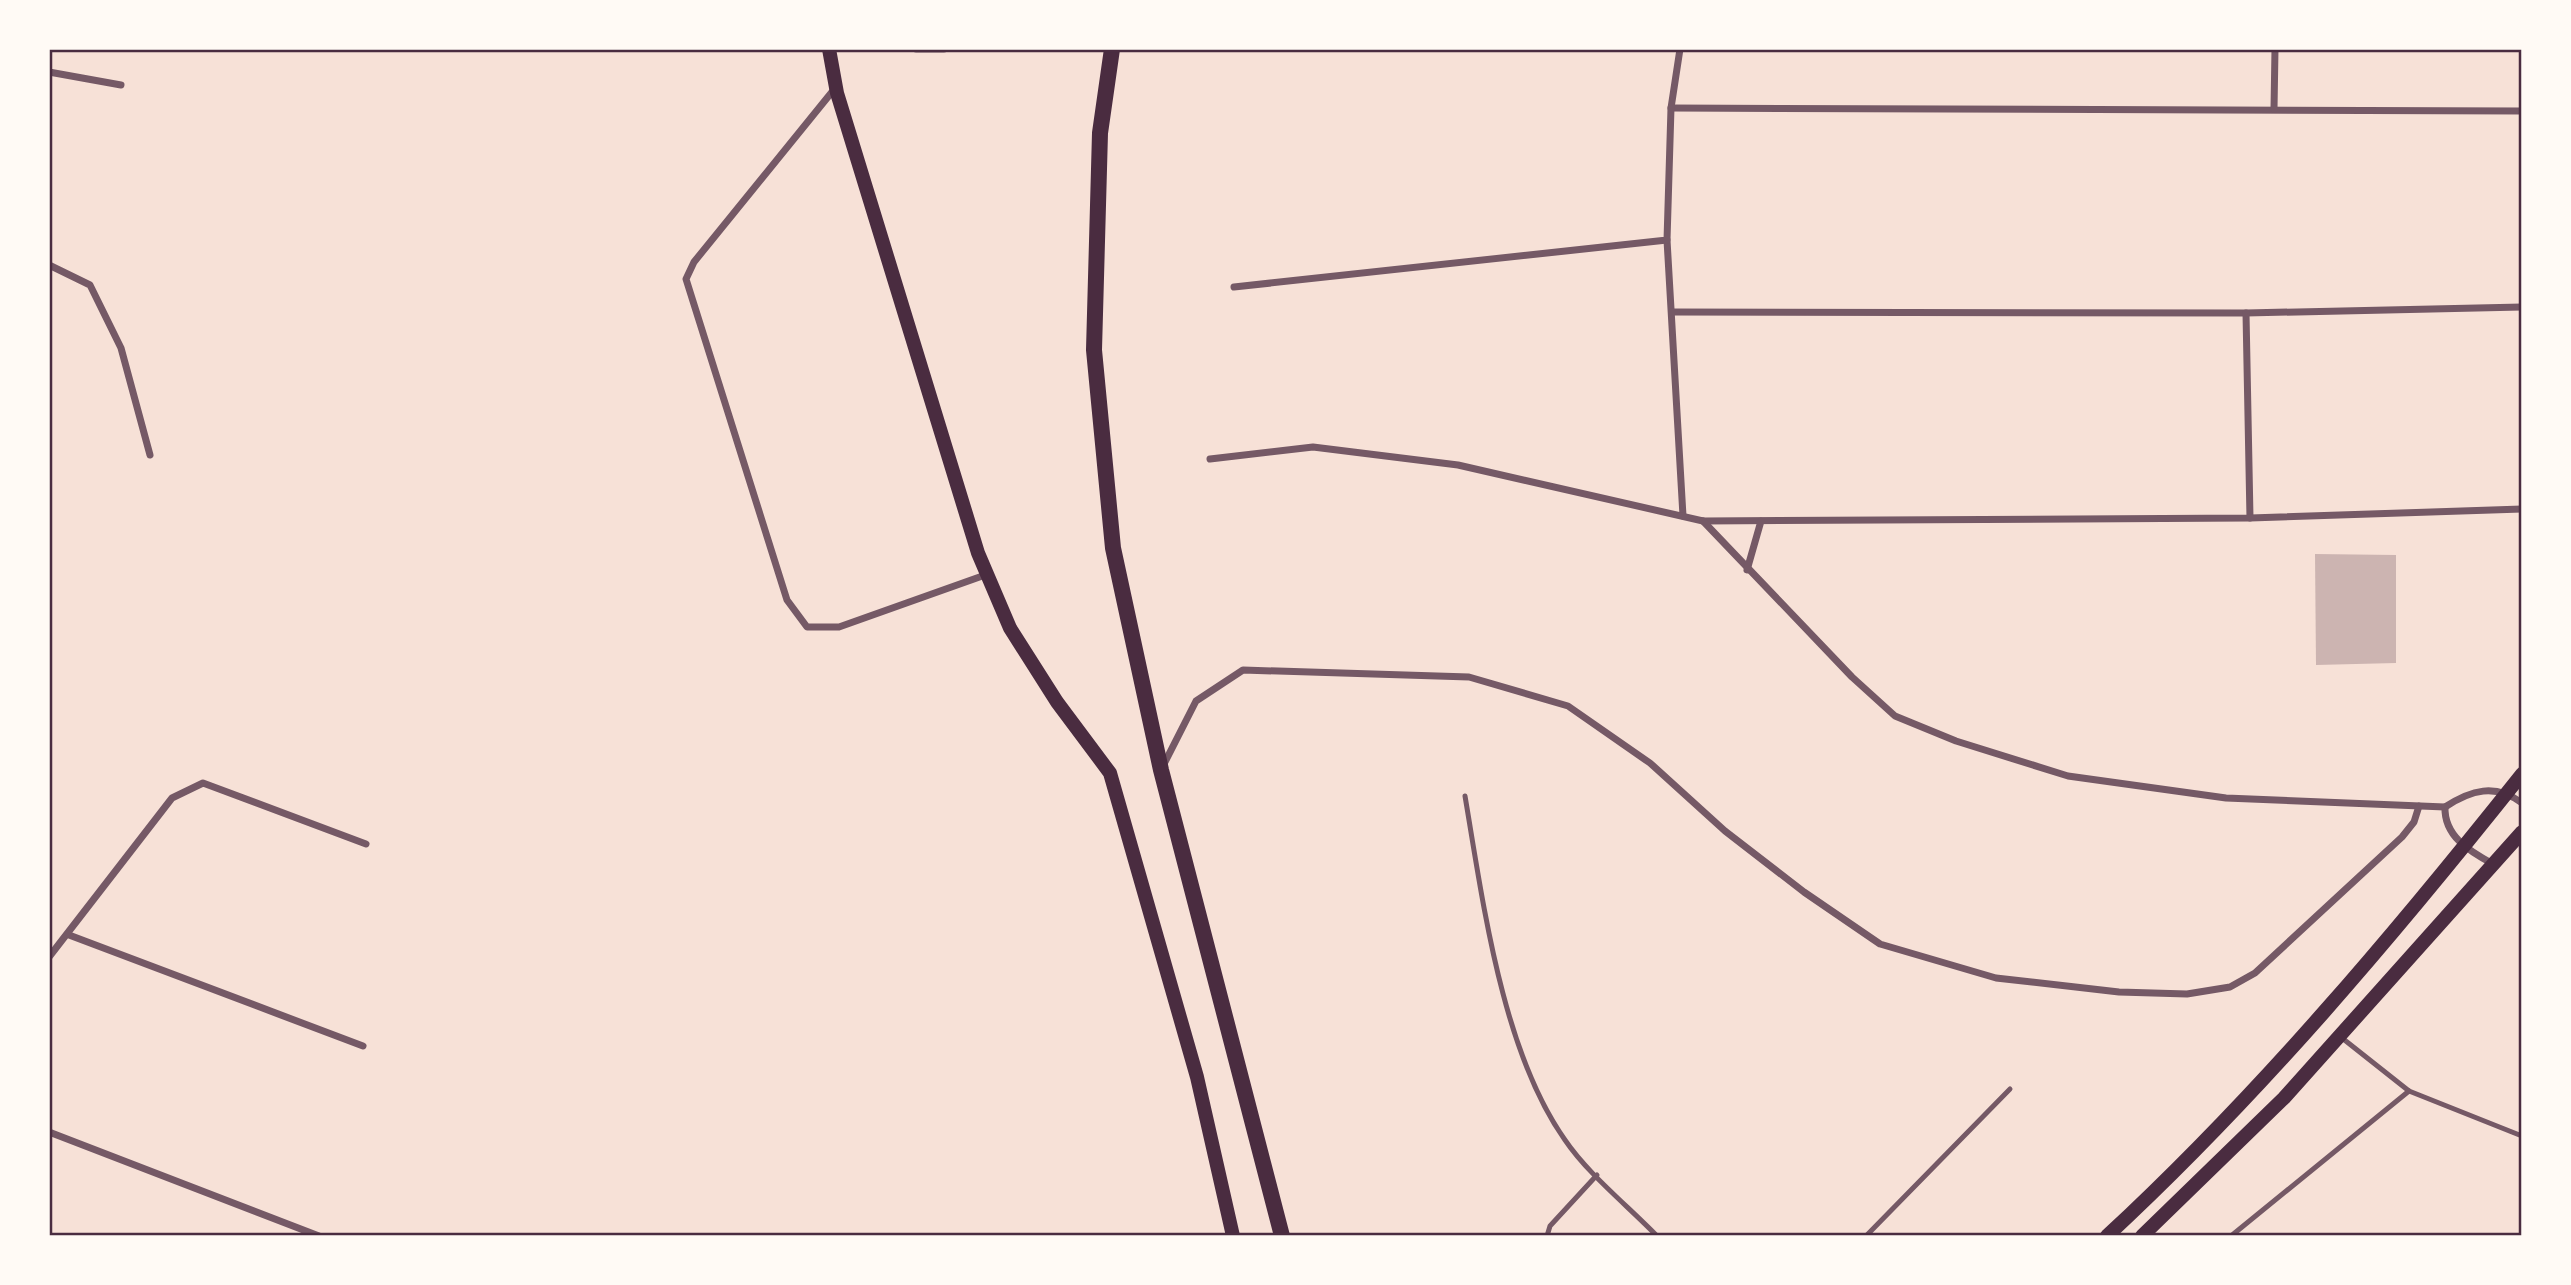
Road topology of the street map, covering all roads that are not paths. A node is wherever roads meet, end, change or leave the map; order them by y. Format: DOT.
graph roads {
  1 [pos="916,49"];
  2 [pos="944,49"];
  3 [pos="1112,49"];
  4 [pos="1680,49"];
  5 [pos="2274,49"];
  6 [pos="831,52"];
  7 [pos="49,72"];
  8 [pos="121,85"];
  9 [pos="836,87"];
  10 [pos="1671,108"];
  11 [pos="2274,109"];
  12 [pos="2522,111"];
  13 [pos="1667,240"];
  14 [pos="49,265"];
  15 [pos="1234,287"];
  16 [pos="2522,307"];
  17 [pos="1672,312"];
  18 [pos="2246,313"];
  19 [pos="149,455"];
  20 [pos="1210,459"];
  21 [pos="2522,509"];
  22 [pos="1682,516"];
  23 [pos="2250,518"];
  24 [pos="1703,521"];
  25 [pos="1761,521"];
  26 [pos="1747,570"];
  27 [pos="988,573"];
  28 [pos="1161,770"];
  29 [pos="2522,774"];
  30 [pos="2506,794"];
  31 [pos="1465,796"];
  32 [pos="2522,803"];
  33 [pos="2419,806"];
  34 [pos="2445,807"];
  35 [pos="2522,832"];
  36 [pos="366,844"];
  37 [pos="2466,847"];
  38 [pos="2494,864"];
  39 [pos="69,935"];
  40 [pos="49,957"];
  41 [pos="2339,1036"];
  42 [pos="363,1046"];
  43 [pos="2010,1089"];
  44 [pos="2409,1091"];
  45 [pos="49,1132"];
  46 [pos="2522,1136"];
  47 [pos="1597,1175"];
  48 [pos="319,1236"];
  49 [pos="1233,1236"];
  50 [pos="1282,1236"];
  51 [pos="1547,1236"];
  52 [pos="1657,1236"];
  53 [pos="1866,1236"];
  54 [pos="2107,1236"];
  55 [pos="2142,1236"];
  56 [pos="2231,1236"];
  1 -- 2 [label="street"];
  3 -- 28 [label="main road"];
  4 -- 10 [label="street"];
  5 -- 11 [label="street"];
  6 -- 9 [label="main road"];
  7 -- 8 [label="street"];
  9 -- 27 [label="main road"];
  9 -- 27 [label="street"];
  10 -- 11 [label="street"];
  10 -- 13 [label="street"];
  11 -- 12 [label="street"];
  13 -- 15 [label="street"];
  13 -- 17 [label="street"];
  14 -- 19 [label="street"];
  16 -- 18 [label="street"];
  17 -- 18 [label="street"];
  17 -- 22 [label="street"];
  18 -- 23 [label="street"];
  20 -- 22 [label="street"];
  21 -- 23 [label="street"];
  22 -- 24 [label="street"];
  23 -- 25 [label="street"];
  24 -- 25 [label="street"];
  24 -- 26 [label="street"];
  25 -- 26 [label="street"];
  26 -- 33 [label="street"];
  27 -- 49 [label="main road"];
  28 -- 33 [label="street"];
  28 -- 50 [label="main road"];
  29 -- 30 [label="main road"];
  30 -- 32 [label="street"];
  30 -- 34 [label="street"];
  30 -- 37 [label="main road"];
  31 -- 47 [label="lane"];
  33 -- 34 [label="street"];
  34 -- 37 [label="street"];
  35 -- 38 [label="main road"];
  36 -- 39 [label="street"];
  37 -- 38 [label="street"];
  37 -- 54 [label="main road"];
  38 -- 41 [label="main road"];
  39 -- 40 [label="street"];
  39 -- 42 [label="street"];
  41 -- 44 [label="lane"];
  41 -- 55 [label="main road"];
  43 -- 53 [label="lane"];
  44 -- 46 [label="lane"];
  44 -- 56 [label="lane"];
  45 -- 48 [label="street"];
  47 -- 51 [label="lane"];
  47 -- 52 [label="lane"];
}
